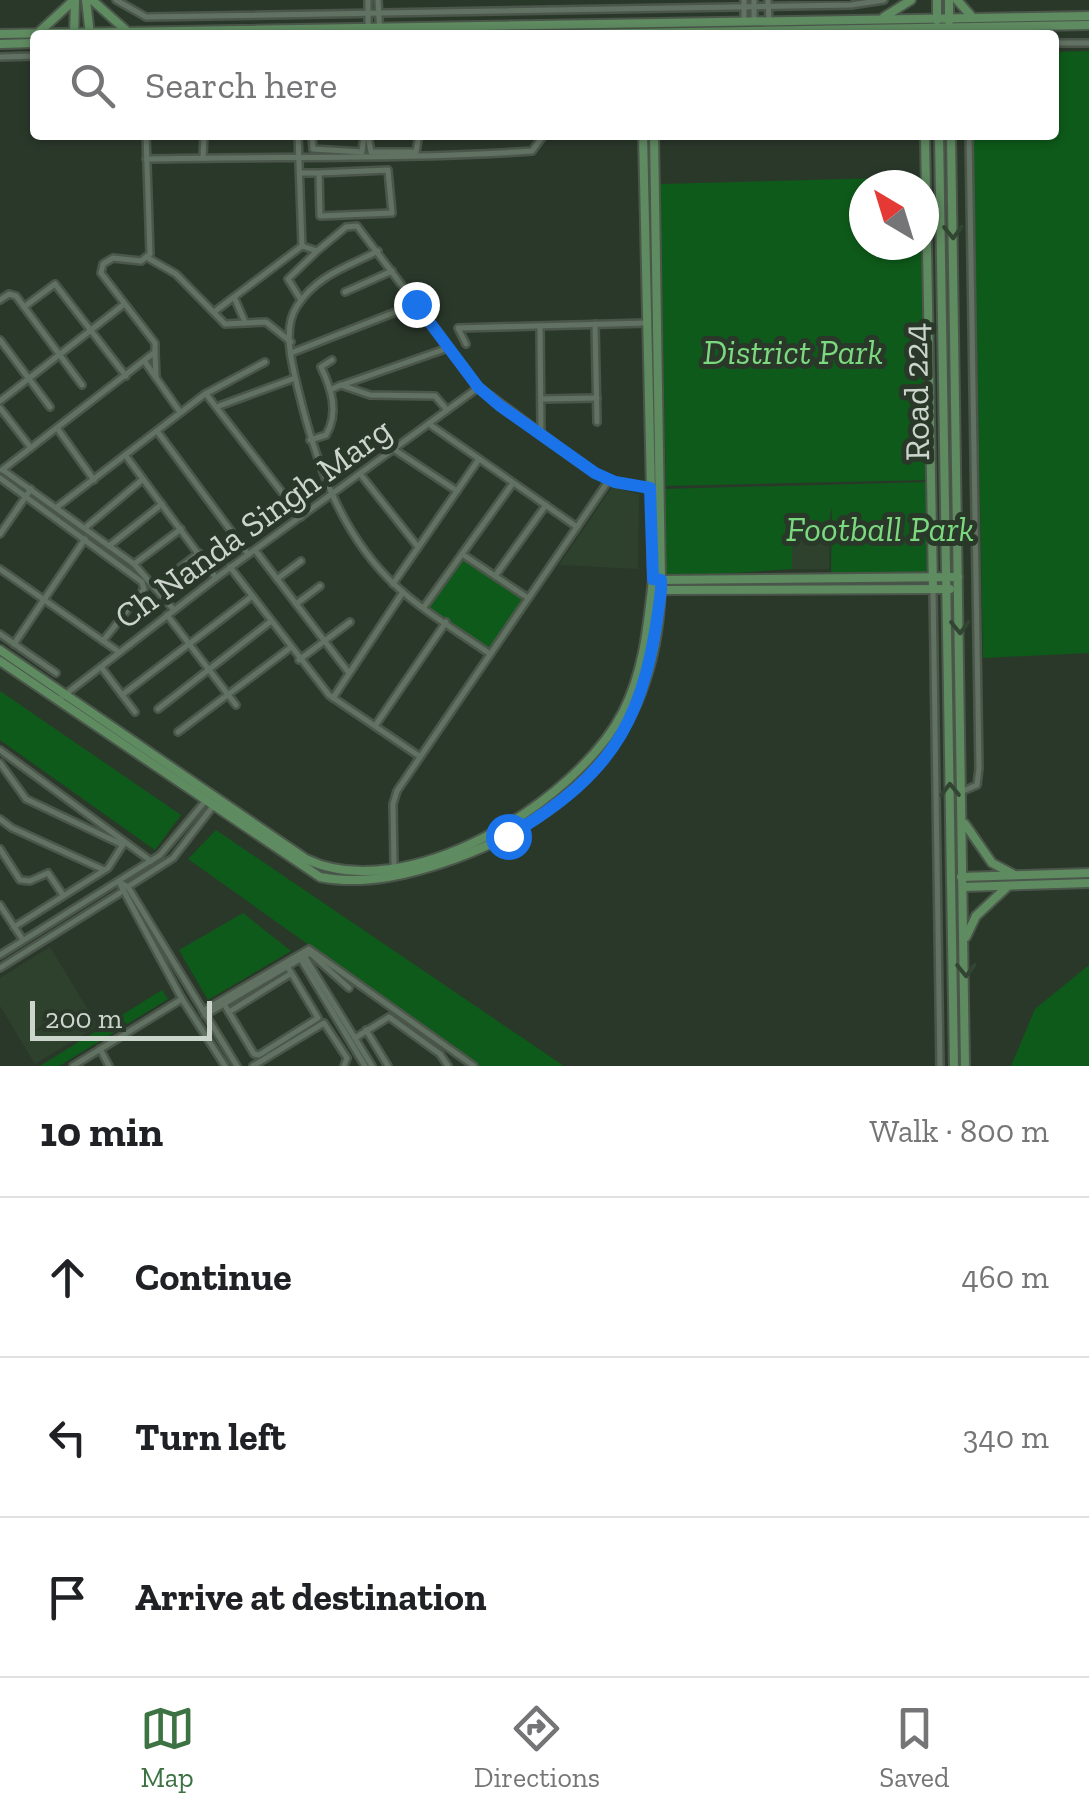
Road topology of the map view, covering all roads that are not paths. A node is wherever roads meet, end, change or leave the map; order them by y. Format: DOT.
graph roads {
  1 [pos="74,0"];
  2 [pos="89,0"];
  3 [pos="116,0"];
  4 [pos="368,0"];
  5 [pos="378,0"];
  6 [pos="884,0"];
  7 [pos="911,0"];
  8 [pos="937,0"];
  9 [pos="949,0"];
  10 [pos="957,0"];
  11 [pos="754,3"];
  12 [pos="768,3"];
  13 [pos="744,4"];
  14 [pos="965,5"];
  15 [pos="641,10"];
  16 [pos="652,10"];
  17 [pos="368,16"];
  18 [pos="378,16"];
  19 [pos="1089,16"];
  20 [pos="973,18"];
  21 [pos="880,20"];
  22 [pos="949,20"];
  23 [pos="754,21"];
  24 [pos="769,21"];
  25 [pos="744,22"];
  26 [pos="1089,25"];
  27 [pos="937,28"];
  28 [pos="45,30"];
  29 [pos="74,30"];
  30 [pos="90,30"];
  31 [pos="125,30"];
  32 [pos="368,30"];
  33 [pos="380,30"];
  34 [pos="641,30"];
  35 [pos="652,30"];
  36 [pos="874,30"];
  37 [pos="950,30"];
  38 [pos="1002,30"];
  39 [pos="0,34"];
  40 [pos="30,38"];
  41 [pos="30,40"];
  42 [pos="1059,42"];
  43 [pos="1089,43"];
  44 [pos="0,44"];
  45 [pos="30,56"];
  46 [pos="0,57"];
  47 [pos="146,140"];
  48 [pos="204,140"];
  49 [pos="299,140"];
  50 [pos="312,140"];
  51 [pos="365,140"];
  52 [pos="367,140"];
  53 [pos="418,140"];
  54 [pos="540,140"];
  55 [pos="643,140"];
  56 [pos="654,140"];
  57 [pos="925,140"];
  58 [pos="939,140"];
  59 [pos="951,140"];
  60 [pos="968,140"];
  61 [pos="204,158"];
  62 [pos="301,158"];
  63 [pos="146,160"];
  64 [pos="300,173"];
  65 [pos="319,173"];
  66 [pos="302,246"];
  67 [pos="316,251"];
  68 [pos="378,252"];
  69 [pos="148,258"];
  70 [pos="392,271"];
  71 [pos="346,292"];
  72 [pos="234,297"];
  73 [pos="0,300"];
  74 [pos="301,300"];
  75 [pos="416,304"];
  76 [pos="123,305"];
  77 [pos="24,307"];
  78 [pos="214,312"];
  79 [pos="647,323"];
  80 [pos="246,324"];
  81 [pos="596,324"];
  82 [pos="540,326"];
  83 [pos="92,331"];
  84 [pos="0,340"];
  85 [pos="290,342"];
  86 [pos="466,344"];
  87 [pos="448,348"];
  88 [pos="155,352"];
  89 [pos="291,353"];
  90 [pos="60,356"];
  91 [pos="332,360"];
  92 [pos="145,362"];
  93 [pos="264,362"];
  94 [pos="126,376"];
  95 [pos="156,378"];
  96 [pos="295,378"];
  97 [pos="29,379"];
  98 [pos="82,385"];
  99 [pos="338,386"];
  100 [pos="478,387"];
  101 [pos="330,390"];
  102 [pos="205,394"];
  103 [pos="596,398"];
  104 [pos="542,399"];
  105 [pos="0,404"];
  106 [pos="220,406"];
  107 [pos="50,407"];
  108 [pos="448,410"];
  109 [pos="181,413"];
  110 [pos="597,422"];
  111 [pos="429,424"];
  112 [pos="57,428"];
  113 [pos="158,431"];
  114 [pos="541,434"];
  115 [pos="310,440"];
  116 [pos="31,448"];
  117 [pos="395,450"];
  118 [pos="126,456"];
  119 [pos="479,459"];
  120 [pos="1,472"];
  121 [pos="361,476"];
  122 [pos="144,479"];
  123 [pos="94,480"];
  124 [pos="609,480"];
  125 [pos="514,482"];
  126 [pos="655,488"];
  127 [pos="31,489"];
  128 [pos="457,491"];
  129 [pos="26,497"];
  130 [pos="331,498"];
  131 [pos="162,504"];
  132 [pos="546,505"];
  133 [pos="57,507"];
  134 [pos="301,518"];
  135 [pos="577,527"];
  136 [pos="85,528"];
  137 [pos="180,529"];
  138 [pos="0,534"];
  139 [pos="85,538"];
  140 [pos="108,547"];
  141 [pos="418,547"];
  142 [pos="251,552"];
  143 [pos="198,553"];
  144 [pos="462,554"];
  145 [pos="301,560"];
  146 [pos="134,564"];
  147 [pos="230,568"];
  148 [pos="0,569"];
  149 [pos="496,576"];
  150 [pos="958,576"];
  151 [pos="216,578"];
  152 [pos="932,578"];
  153 [pos="947,578"];
  154 [pos="277,579"];
  155 [pos="393,584"];
  156 [pos="657,584"];
  157 [pos="320,586"];
  158 [pos="155,587"];
  159 [pos="947,588"];
  160 [pos="960,588"];
  161 [pos="933,589"];
  162 [pos="404,592"];
  163 [pos="252,596"];
  164 [pos="528,598"];
  165 [pos="44,599"];
  166 [pos="296,604"];
  167 [pos="424,607"];
  168 [pos="170,612"];
  169 [pos="270,622"];
  170 [pos="350,622"];
  171 [pos="446,622"];
  172 [pos="0,634"];
  173 [pos="324,641"];
  174 [pos="104,642"];
  175 [pos="14,644"];
  176 [pos="189,644"];
  177 [pos="290,648"];
  178 [pos="0,650"];
  179 [pos="118,652"];
  180 [pos="490,654"];
  181 [pos="298,660"];
  182 [pos="0,661"];
  183 [pos="100,666"];
  184 [pos="209,670"];
  185 [pos="56,673"];
  186 [pos="349,673"];
  187 [pos="228,694"];
  188 [pos="122,695"];
  189 [pos="62,698"];
  190 [pos="333,698"];
  191 [pos="236,706"];
  192 [pos="961,708"];
  193 [pos="978,708"];
  194 [pos="158,709"];
  195 [pos="135,712"];
  196 [pos="375,726"];
  197 [pos="178,732"];
  198 [pos="0,750"];
  199 [pos="419,756"];
  200 [pos="0,764"];
  201 [pos="963,791"];
  202 [pos="212,800"];
  203 [pos="0,819"];
  204 [pos="963,820"];
  205 [pos="124,843"];
  206 [pos="0,849"];
  207 [pos="152,861"];
  208 [pos="394,866"];
  209 [pos="413,867"];
  210 [pos="104,870"];
  211 [pos="1089,873"];
  212 [pos="1016,875"];
  213 [pos="952,877"];
  214 [pos="119,882"];
  215 [pos="964,882"];
  216 [pos="1089,882"];
  217 [pos="1011,885"];
  218 [pos="128,886"];
  219 [pos="952,887"];
  220 [pos="121,892"];
  221 [pos="64,895"];
  222 [pos="0,905"];
  223 [pos="14,927"];
  224 [pos="965,940"];
  225 [pos="23,941"];
  226 [pos="0,955"];
  227 [pos="302,955"];
  228 [pos="287,966"];
  229 [pos="0,968"];
  230 [pos="291,974"];
  231 [pos="349,988"];
  232 [pos="182,999"];
  233 [pos="224,1004"];
  234 [pos="229,1012"];
  235 [pos="204,1013"];
  236 [pos="335,1016"];
  237 [pos="324,1022"];
  238 [pos="366,1030"];
  239 [pos="355,1038"];
  240 [pos="100,1050"];
  241 [pos="256,1065"];
  242 [pos="73,1066"];
  243 [pos="110,1066"];
  244 [pos="225,1066"];
  245 [pos="237,1066"];
  246 [pos="344,1066"];
  247 [pos="369,1066"];
  248 [pos="388,1066"];
  249 [pos="448,1066"];
  250 [pos="474,1066"];
  251 [pos="940,1066"];
  252 [pos="954,1066"];
  253 [pos="965,1066"];
  1 -- 28 [label="main road"];
  1 -- 29 [label="main road"];
  2 -- 30 [label="main road"];
  2 -- 31 [label="main road"];
  3 -- 17 [label="street"];
  4 -- 17 [label="street"];
  5 -- 18 [label="street"];
  6 -- 12 [label="street"];
  7 -- 21 [label="main road"];
  8 -- 27 [label="main road"];
  9 -- 22 [label="main road"];
  10 -- 14 [label="main road"];
  11 -- 12 [label="street"];
  11 -- 13 [label="street"];
  11 -- 23 [label="street"];
  12 -- 24 [label="street"];
  13 -- 16 [label="street"];
  13 -- 25 [label="street"];
  14 -- 20 [label="main road"];
  15 -- 16 [label="street"];
  15 -- 18 [label="street"];
  15 -- 34 [label="main road"];
  16 -- 35 [label="main road"];
  17 -- 18 [label="street"];
  17 -- 32 [label="street"];
  18 -- 33 [label="street"];
  19 -- 20 [label="main road"];
  20 -- 22 [label="main road"];
  21 -- 24 [label="main road"];
  21 -- 27 [label="main road"];
  22 -- 27 [label="main road"];
  22 -- 37 [label="main road"];
  23 -- 24 [label="main road"];
  23 -- 25 [label="main road"];
  25 -- 35 [label="main road"];
  26 -- 38 [label="main road"];
  27 -- 36 [label="main road"];
  34 -- 35 [label="main road"];
  39 -- 40 [label="main road"];
  41 -- 44 [label="main road"];
  42 -- 43 [label="street"];
  45 -- 46 [label="street"];
  47 -- 63 [label="street"];
  48 -- 61 [label="street"];
  49 -- 62 [label="street"];
  50 -- 51 [label="street"];
  52 -- 53 [label="street"];
  54 -- 62 [label="street"];
  55 -- 79 [label="main road"];
  56 -- 126 [label="main road"];
  57 -- 152 [label="main road"];
  58 -- 153 [label="main road, Road 224"];
  59 -- 150 [label="main road, Road 224, one-way"];
  60 -- 193 [label="street"];
  61 -- 62 [label="street"];
  61 -- 63 [label="street"];
  62 -- 64 [label="street"];
  63 -- 69 [label="street"];
  64 -- 65 [label="street"];
  64 -- 66 [label="street"];
  65 -- 65 [label="street"];
  66 -- 67 [label="street"];
  66 -- 72 [label="street"];
  67 -- 68 [label="street"];
  67 -- 74 [label="street"];
  68 -- 70 [label="street"];
  68 -- 74 [label="street"];
  69 -- 76 [label="street"];
  69 -- 78 [label="street"];
  70 -- 71 [label="street"];
  70 -- 75 [label="street"];
  72 -- 78 [label="street"];
  72 -- 80 [label="street"];
  73 -- 77 [label="street"];
  74 -- 85 [label="street"];
  75 -- 87 [label="street"];
  75 -- 89 [label="street"];
  76 -- 83 [label="street"];
  76 -- 88 [label="street"];
  77 -- 83 [label="street"];
  77 -- 90 [label="street"];
  78 -- 80 [label="street"];
  79 -- 81 [label="street"];
  79 -- 126 [label="main road"];
  80 -- 85 [label="street"];
  81 -- 82 [label="street"];
  81 -- 103 [label="street"];
  82 -- 86 [label="street"];
  82 -- 104 [label="street"];
  83 -- 90 [label="street"];
  83 -- 94 [label="street"];
  84 -- 97 [label="street"];
  85 -- 89 [label="street"];
  87 -- 99 [label="street"];
  87 -- 100 [label="street"];
  88 -- 92 [label="street"];
  88 -- 95 [label="street"];
  89 -- 96 [label="street"];
  90 -- 97 [label="street"];
  90 -- 98 [label="street"];
  91 -- 101 [label="street"];
  92 -- 94 [label="street"];
  92 -- 95 [label="street"];
  93 -- 102 [label="street"];
  94 -- 112 [label="street"];
  95 -- 109 [label="street"];
  96 -- 106 [label="street"];
  96 -- 115 [label="street"];
  97 -- 105 [label="street"];
  97 -- 107 [label="street"];
  99 -- 101 [label="street"];
  99 -- 108 [label="street"];
  100 -- 108 [label="street, Ch Nanda Singh Marg"];
  100 -- 114 [label="street"];
  101 -- 115 [label="street"];
  102 -- 106 [label="street"];
  102 -- 109 [label="street"];
  103 -- 104 [label="street"];
  103 -- 110 [label="street"];
  104 -- 114 [label="street"];
  105 -- 116 [label="street"];
  106 -- 134 [label="street"];
  108 -- 111 [label="street, Ch Nanda Singh Marg"];
  109 -- 113 [label="street"];
  111 -- 117 [label="street, Ch Nanda Singh Marg"];
  111 -- 119 [label="street"];
  112 -- 116 [label="street"];
  112 -- 123 [label="street"];
  113 -- 118 [label="street"];
  113 -- 142 [label="street"];
  114 -- 124 [label="street"];
  115 -- 130 [label="street"];
  116 -- 120 [label="street"];
  117 -- 121 [label="street, Ch Nanda Singh Marg"];
  117 -- 128 [label="street"];
  118 -- 122 [label="street"];
  118 -- 123 [label="street"];
  119 -- 125 [label="street"];
  119 -- 128 [label="street"];
  120 -- 127 [label="street"];
  120 -- 129 [label="street"];
  121 -- 130 [label="street, Ch Nanda Singh Marg"];
  121 -- 141 [label="street"];
  122 -- 131 [label="street"];
  122 -- 136 [label="street"];
  123 -- 133 [label="street"];
  124 -- 126 [label="street"];
  124 -- 135 [label="street"];
  125 -- 132 [label="street"];
  125 -- 144 [label="street"];
  126 -- 156 [label="main road"];
  127 -- 129 [label="street"];
  127 -- 133 [label="street"];
  128 -- 141 [label="street"];
  129 -- 138 [label="street"];
  129 -- 139 [label="street"];
  130 -- 134 [label="street, Ch Nanda Singh Marg"];
  130 -- 155 [label="street"];
  131 -- 137 [label="street"];
  131 -- 140 [label="street"];
  132 -- 135 [label="street"];
  132 -- 149 [label="street"];
  133 -- 136 [label="street"];
  134 -- 142 [label="street, Ch Nanda Singh Marg"];
  135 -- 164 [label="street"];
  136 -- 140 [label="street"];
  137 -- 143 [label="street"];
  137 -- 146 [label="street"];
  139 -- 165 [label="street"];
  139 -- 174 [label="street"];
  140 -- 146 [label="street"];
  141 -- 155 [label="street"];
  142 -- 147 [label="street, Ch Nanda Singh Marg"];
  142 -- 154 [label="street"];
  143 -- 151 [label="street"];
  143 -- 158 [label="street"];
  144 -- 149 [label="street"];
  144 -- 167 [label="street"];
  145 -- 154 [label="street"];
  146 -- 158 [label="street"];
  147 -- 151 [label="street, Ch Nanda Singh Marg"];
  147 -- 163 [label="street"];
  148 -- 165 [label="street"];
  149 -- 164 [label="street"];
  150 -- 153 [label="main road"];
  150 -- 160 [label="main road, Road 224"];
  151 -- 168 [label="street, Ch Nanda Singh Marg"];
  152 -- 153 [label="main road"];
  152 -- 156 [label="main road"];
  152 -- 161 [label="main road"];
  153 -- 159 [label="main road, Road 224"];
  154 -- 166 [label="street"];
  155 -- 162 [label="street"];
  156 -- 161 [label="main road"];
  156 -- 209 [label="main road"];
  157 -- 166 [label="street"];
  158 -- 168 [label="street"];
  159 -- 160 [label="main road"];
  159 -- 161 [label="main road"];
  213 -- 159 [label="main road, Road 224, one-way"];
  160 -- 192 [label="main road, Road 224, one-way"];
  161 -- 251 [label="street"];
  162 -- 167 [label="street"];
  162 -- 186 [label="street"];
  163 -- 169 [label="street"];
  163 -- 176 [label="street"];
  164 -- 180 [label="street"];
  165 -- 174 [label="street"];
  165 -- 175 [label="street"];
  166 -- 173 [label="street"];
  167 -- 171 [label="street"];
  168 -- 176 [label="street"];
  168 -- 179 [label="street, Ch Nanda Singh Marg"];
  169 -- 177 [label="street"];
  169 -- 184 [label="street"];
  170 -- 173 [label="street"];
  171 -- 180 [label="street"];
  171 -- 196 [label="street"];
  172 -- 175 [label="street"];
  173 -- 181 [label="street"];
  173 -- 186 [label="street"];
  174 -- 179 [label="street"];
  175 -- 185 [label="street"];
  176 -- 184 [label="street"];
  176 -- 188 [label="street"];
  177 -- 181 [label="street"];
  177 -- 187 [label="street"];
  178 -- 189 [label="main road"];
  179 -- 183 [label="street, Ch Nanda Singh Marg"];
  180 -- 199 [label="street"];
  181 -- 190 [label="street"];
  182 -- 189 [label="main road"];
  183 -- 188 [label="street"];
  183 -- 189 [label="street, Ch Nanda Singh Marg"];
  184 -- 187 [label="street"];
  184 -- 194 [label="street"];
  186 -- 190 [label="street"];
  187 -- 191 [label="street"];
  187 -- 197 [label="street"];
  188 -- 195 [label="street"];
  189 -- 202 [label="main road"];
  190 -- 196 [label="street"];
  192 -- 193 [label="street"];
  192 -- 201 [label="main road, Road 224"];
  193 -- 201 [label="street"];
  196 -- 199 [label="street"];
  198 -- 205 [label="street"];
  199 -- 208 [label="street"];
  200 -- 205 [label="street"];
  201 -- 204 [label="main road, Road 224"];
  202 -- 207 [label="street"];
  202 -- 208 [label="main road"];
  202 -- 209 [label="main road"];
  202 -- 218 [label="street"];
  203 -- 210 [label="street"];
  204 -- 212 [label="main road"];
  204 -- 215 [label="main road, Road 224"];
  205 -- 207 [label="street"];
  205 -- 210 [label="street"];
  206 -- 221 [label="street"];
  207 -- 214 [label="street"];
  208 -- 209 [label="main road"];
  210 -- 221 [label="street"];
  211 -- 212 [label="main road"];
  212 -- 215 [label="main road"];
  213 -- 215 [label="main road"];
  213 -- 219 [label="main road, Road 224"];
  214 -- 218 [label="street"];
  214 -- 220 [label="street"];
  214 -- 225 [label="street"];
  215 -- 217 [label="main road"];
  215 -- 219 [label="main road"];
  215 -- 224 [label="main road, Road 224"];
  216 -- 217 [label="main road"];
  217 -- 224 [label="main road"];
  218 -- 220 [label="street"];
  218 -- 235 [label="street"];
  219 -- 252 [label="main road, Road 224"];
  220 -- 229 [label="street"];
  220 -- 232 [label="street"];
  221 -- 223 [label="street"];
  222 -- 223 [label="street"];
  223 -- 225 [label="street"];
  224 -- 253 [label="main road, Road 224, one-way"];
  225 -- 226 [label="street"];
  227 -- 228 [label="street"];
  227 -- 231 [label="street"];
  227 -- 235 [label="street"];
  227 -- 236 [label="street"];
  227 -- 239 [label="street"];
  227 -- 250 [label="street"];
  228 -- 230 [label="street"];
  228 -- 233 [label="street"];
  230 -- 234 [label="street"];
  230 -- 234 [label="street"];
  232 -- 240 [label="street"];
  232 -- 244 [label="street"];
  233 -- 234 [label="street"];
  233 -- 235 [label="street"];
  235 -- 245 [label="street"];
  236 -- 237 [label="street"];
  236 -- 247 [label="street"];
  237 -- 241 [label="street"];
  237 -- 246 [label="street"];
  238 -- 239 [label="street"];
  238 -- 248 [label="street"];
  238 -- 249 [label="street"];
  239 -- 247 [label="street"];
  240 -- 242 [label="street"];
  240 -- 243 [label="street"];
}
